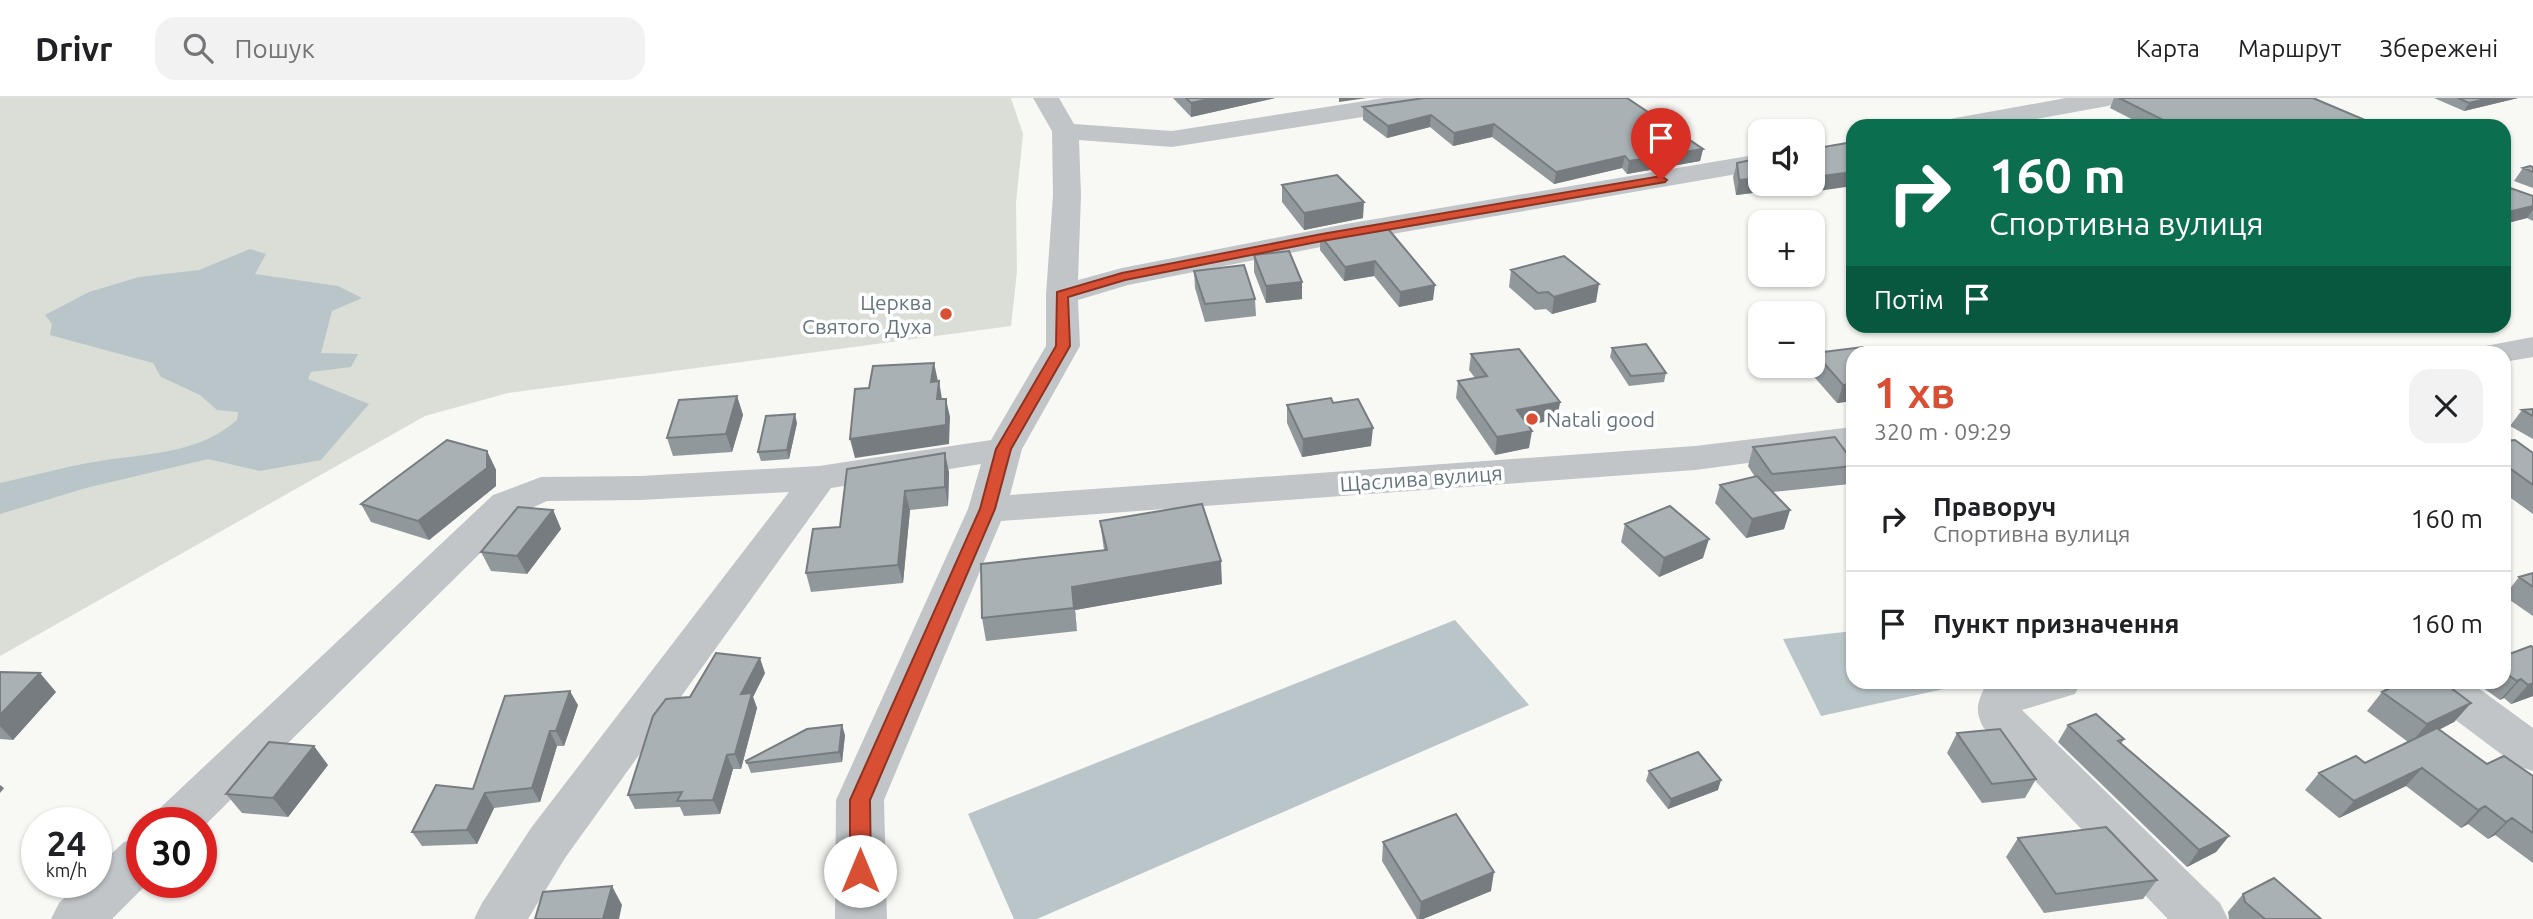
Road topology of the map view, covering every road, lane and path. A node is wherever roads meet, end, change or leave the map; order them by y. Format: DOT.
graph roads {
  1 [pos="1046,98"];
  2 [pos="1433,98"];
  3 [pos="2108,98"];
  4 [pos="1993,119"];
  5 [pos="1066,131"];
  6 [pos="1748,164"];
  7 [pos="1062,295"];
  8 [pos="2533,347"];
  9 [pos="2511,351"];
  10 [pos="1846,439"];
  11 [pos="1004,449"];
  12 [pos="819,478"];
  13 [pos="988,509"];
  14 [pos="2035,689"];
  15 [pos="2446,689"];
  16 [pos="2533,753"];
  17 [pos="193,807"];
  18 [pos="126,872"];
  19 [pos="77,919"];
  20 [pos="500,919"];
  21 [pos="861,919"];
  22 [pos="2202,919"];
  1 -- 5 [label="street"];
  2 -- 5 [label="street"];
  3 -- 4 [label="street"];
  5 -- 7 [label="street"];
  6 -- 7 [label="street"];
  7 -- 11 [label="street"];
  8 -- 9 [label="street"];
  10 -- 13 [label="street, Щаслива вулиця"];
  11 -- 12 [label="street"];
  11 -- 13 [label="street"];
  12 -- 17 [label="street"];
  12 -- 20 [label="street"];
  13 -- 21 [label="street"];
  14 -- 22 [label="street"];
  15 -- 16 [label="street"];
  18 -- 19 [label="street"];
}
